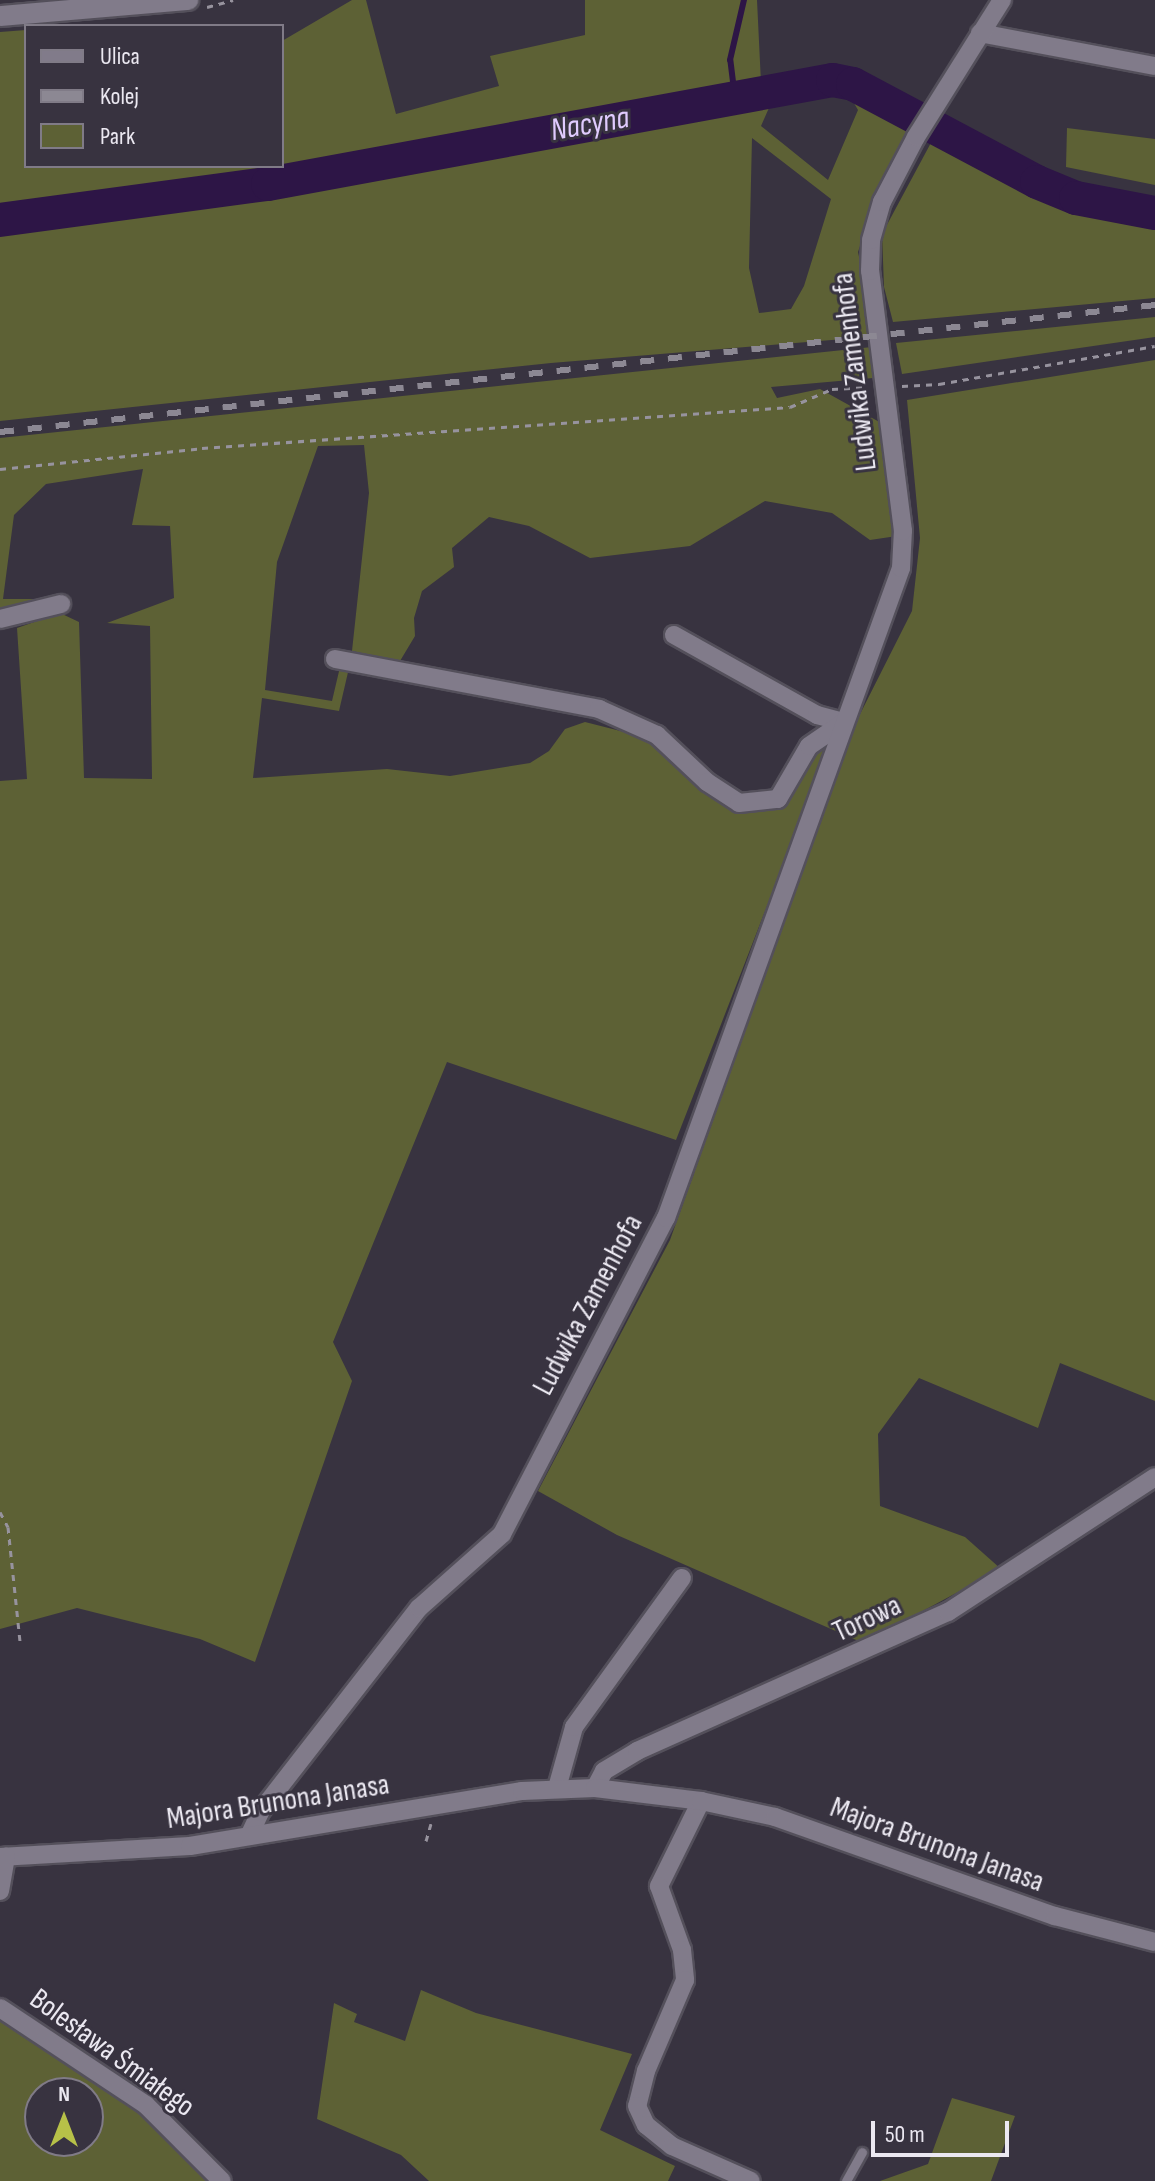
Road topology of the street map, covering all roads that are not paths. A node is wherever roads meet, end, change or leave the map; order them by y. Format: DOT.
graph roads {
  1 [pos="188,0"];
  2 [pos="1002,0"];
  3 [pos="0,16"];
  4 [pos="980,33"];
  5 [pos="1155,66"];
  6 [pos="61,604"];
  7 [pos="0,619"];
  8 [pos="674,635"];
  9 [pos="335,659"];
  10 [pos="844,722"];
  11 [pos="1155,1477"];
  12 [pos="682,1578"];
  13 [pos="557,1788"];
  14 [pos="595,1788"];
  15 [pos="701,1801"];
  16 [pos="249,1836"];
  17 [pos="3,1857"];
  18 [pos="0,1891"];
  19 [pos="1155,1942"];
  20 [pos="0,2008"];
  21 [pos="862,2152"];
  22 [pos="222,2181"];
  23 [pos="751,2181"];
  24 [pos="846,2181"];
  1 -- 3 [label="street"];
  2 -- 4 [label="street, Ludwika Zamenhofa"];
  4 -- 5 [label="street"];
  4 -- 10 [label="street, Ludwika Zamenhofa"];
  6 -- 7 [label="street"];
  8 -- 10 [label="street"];
  9 -- 10 [label="street"];
  10 -- 16 [label="street, Ludwika Zamenhofa"];
  11 -- 14 [label="street, Torowa"];
  12 -- 13 [label="street"];
  13 -- 14 [label="street, Majora Brunona Janasa"];
  13 -- 16 [label="street, Majora Brunona Janasa"];
  14 -- 15 [label="street, Majora Brunona Janasa"];
  15 -- 19 [label="street, Majora Brunona Janasa"];
  15 -- 23 [label="street"];
  16 -- 17 [label="street, Majora Brunona Janasa"];
  17 -- 18 [label="street"];
  20 -- 22 [label="street, Bolesława Śmiałego"];
  21 -- 24 [label="lane"];
}
